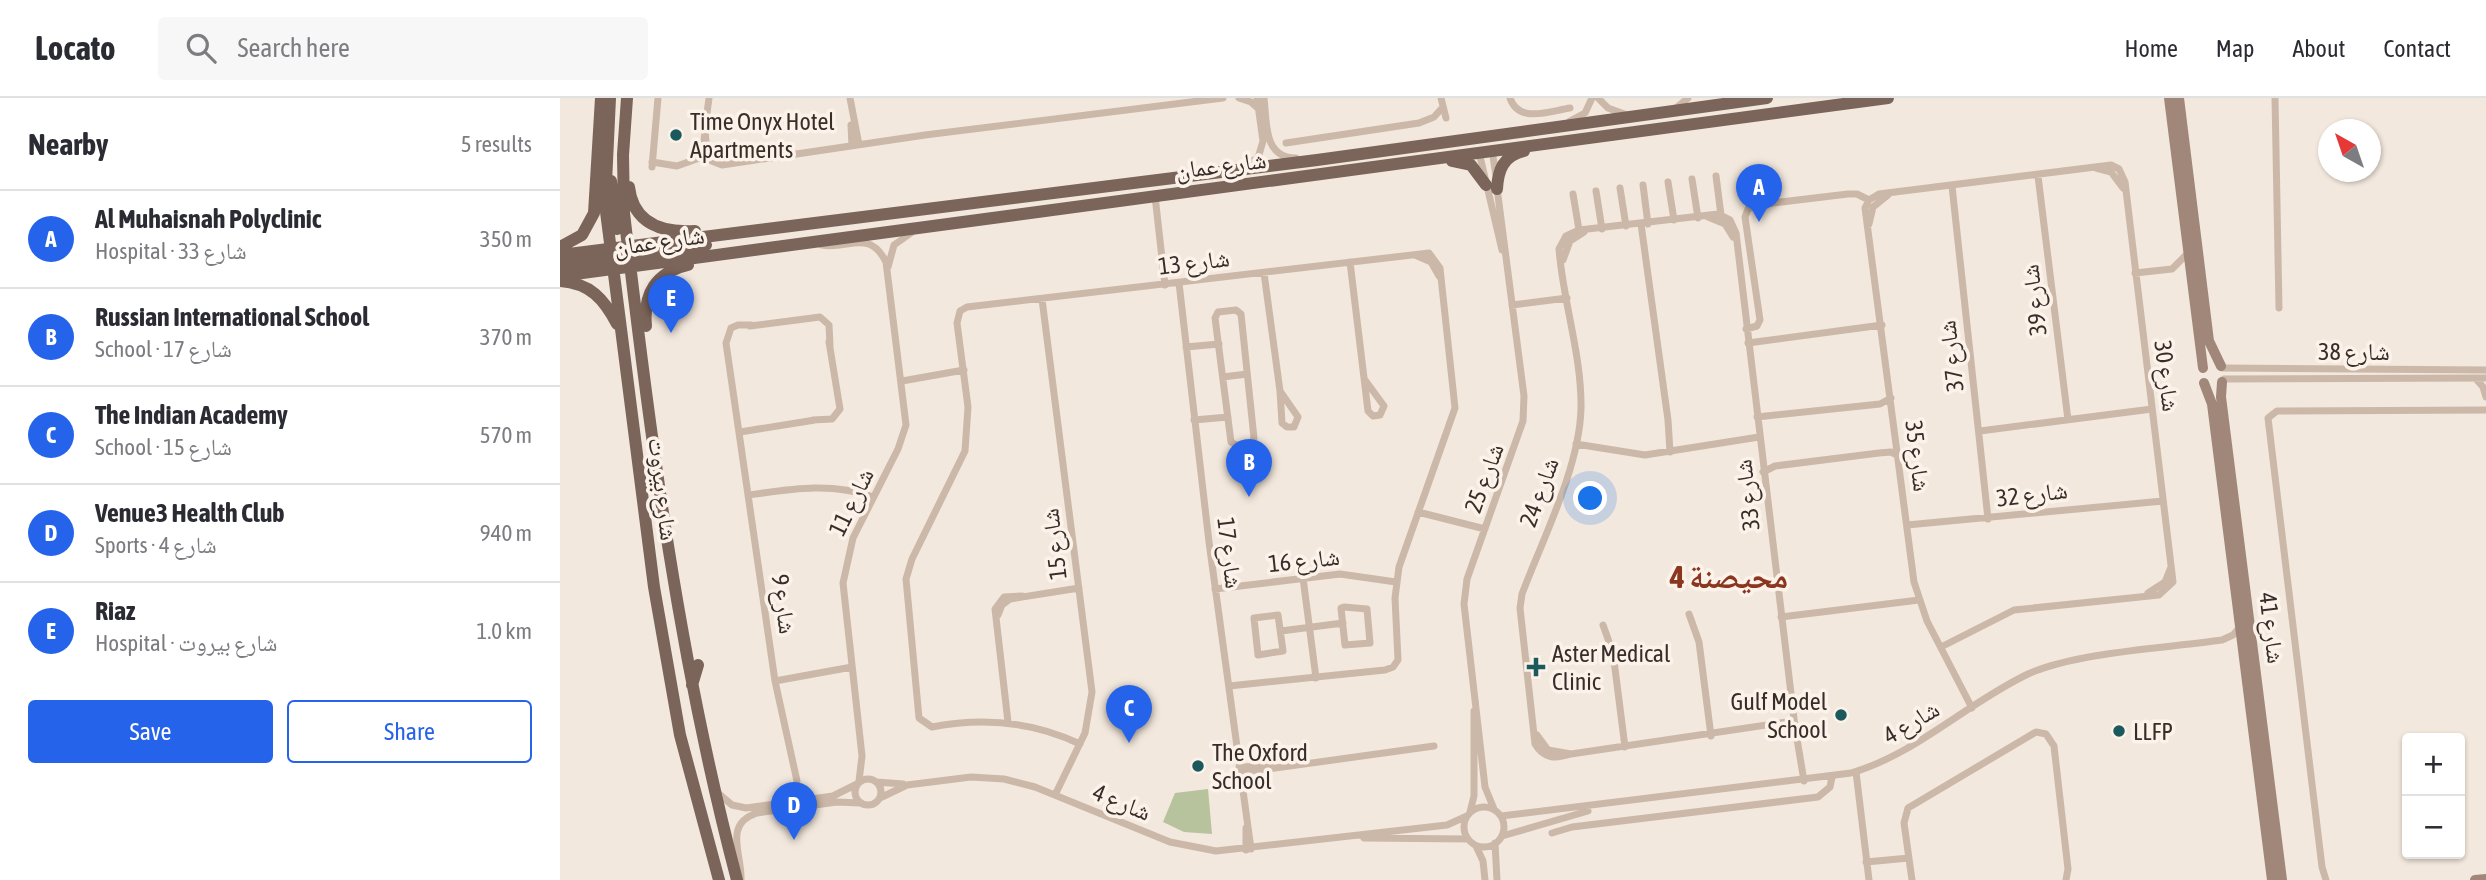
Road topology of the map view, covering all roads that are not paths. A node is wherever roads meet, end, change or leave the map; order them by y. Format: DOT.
graph roads {
  1 [pos="601,98"];
  2 [pos="610,98"];
  3 [pos="627,98"];
  4 [pos="658,98"];
  5 [pos="709,98"];
  6 [pos="850,98"];
  7 [pos="1223,98"];
  8 [pos="1239,98"];
  9 [pos="1257,98"];
  10 [pos="1441,98"];
  11 [pos="1510,98"];
  12 [pos="1592,98"];
  13 [pos="1598,98"];
  14 [pos="1688,98"];
  15 [pos="1769,98"];
  16 [pos="1888,98"];
  17 [pos="2169,98"];
  18 [pos="2179,98"];
  19 [pos="2275,98"];
  20 [pos="1264,102"];
  21 [pos="1443,107"];
  22 [pos="1570,108"];
  23 [pos="1674,110"];
  24 [pos="1628,115"];
  25 [pos="1446,117"];
  26 [pos="1561,125"];
  27 [pos="705,131"];
  28 [pos="1562,141"];
  29 [pos="1286,143"];
  30 [pos="1488,145"];
  31 [pos="856,146"];
  32 [pos="623,155"];
  33 [pos="705,156"];
  34 [pos="1317,160"];
  35 [pos="1417,161"];
  36 [pos="735,162"];
  37 [pos="1231,172"];
  38 [pos="1716,176"];
  39 [pos="2039,176"];
  40 [pos="1692,179"];
  41 [pos="1668,182"];
  42 [pos="1643,185"];
  43 [pos="1491,187"];
  44 [pos="1949,187"];
  45 [pos="1620,188"];
  46 [pos="1596,191"];
  47 [pos="1893,193"];
  48 [pos="1154,194"];
  49 [pos="1573,194"];
  50 [pos="1869,200"];
  51 [pos="1721,215"];
  52 [pos="1700,217"];
  53 [pos="1674,220"];
  54 [pos="956,222"];
  55 [pos="1645,224"];
  56 [pos="1626,226"];
  57 [pos="788,228"];
  58 [pos="1869,228"];
  59 [pos="1602,229"];
  60 [pos="1583,230"];
  61 [pos="722,236"];
  62 [pos="815,241"];
  63 [pos="1735,241"];
  64 [pos="560,247"];
  65 [pos="2188,253"];
  66 [pos="712,254"];
  67 [pos="560,255"];
  68 [pos="621,257"];
  69 [pos="1350,262"];
  70 [pos="560,266"];
  71 [pos="888,268"];
  72 [pos="2172,268"];
  73 [pos="1507,270"];
  74 [pos="1264,273"];
  75 [pos="2135,273"];
  76 [pos="560,276"];
  77 [pos="560,281"];
  78 [pos="2192,281"];
  79 [pos="1179,284"];
  80 [pos="1165,285"];
  81 [pos="1567,296"];
  82 [pos="1042,299"];
  83 [pos="1511,302"];
  84 [pos="2279,308"];
  85 [pos="1882,325"];
  86 [pos="1746,329"];
  87 [pos="620,330"];
  88 [pos="1748,342"];
  89 [pos="1219,346"];
  90 [pos="1186,348"];
  91 [pos="642,357"];
  92 [pos="2203,368"];
  93 [pos="964,370"];
  94 [pos="2486,370"];
  95 [pos="1247,374"];
  96 [pos="2222,374"];
  97 [pos="1223,377"];
  98 [pos="2475,378"];
  99 [pos="2486,378"];
  100 [pos="902,379"];
  101 [pos="1366,380"];
  102 [pos="2204,383"];
  103 [pos="1280,391"];
  104 [pos="2486,397"];
  105 [pos="1891,398"];
  106 [pos="2152,409"];
  107 [pos="649,410"];
  108 [pos="2486,410"];
  109 [pos="1228,416"];
  110 [pos="1757,417"];
  111 [pos="1194,419"];
  112 [pos="2068,420"];
  113 [pos="1980,431"];
  114 [pos="740,432"];
  115 [pos="1759,440"];
  116 [pos="1577,441"];
  117 [pos="1672,451"];
  118 [pos="1899,456"];
  119 [pos="1763,472"];
  120 [pos="749,495"];
  121 [pos="2163,498"];
  122 [pos="872,499"];
  123 [pos="1419,509"];
  124 [pos="1991,518"];
  125 [pos="1908,528"];
  126 [pos="1484,532"];
  127 [pos="670,563"];
  128 [pos="1303,578"];
  129 [pos="684,579"];
  130 [pos="1396,582"];
  131 [pos="1079,588"];
  132 [pos="1215,589"];
  133 [pos="1919,600"];
  134 [pos="1689,614"];
  135 [pos="1781,617"];
  136 [pos="1343,623"];
  137 [pos="1603,625"];
  138 [pos="2240,626"];
  139 [pos="1309,627"];
  140 [pos="1281,631"];
  141 [pos="2222,640"];
  142 [pos="1942,650"];
  143 [pos="2244,652"];
  144 [pos="698,665"];
  145 [pos="853,670"];
  146 [pos="1316,678"];
  147 [pos="775,681"];
  148 [pos="691,688"];
  149 [pos="1229,689"];
  150 [pos="1475,696"];
  151 [pos="1975,706"];
  152 [pos="1008,722"];
  153 [pos="1794,724"];
  154 [pos="1711,736"];
  155 [pos="1080,744"];
  156 [pos="1434,746"];
  157 [pos="1625,747"];
  158 [pos="862,756"];
  159 [pos="1239,770"];
  160 [pos="1853,772"];
  161 [pos="1832,777"];
  162 [pos="797,780"];
  163 [pos="876,781"];
  164 [pos="1801,781"];
  165 [pos="858,782"];
  166 [pos="907,785"];
  167 [pos="713,787"];
  168 [pos="1058,796"];
  169 [pos="880,798"];
  170 [pos="1644,800"];
  171 [pos="860,803"];
  172 [pos="1609,805"];
  173 [pos="1494,809"];
  174 [pos="1469,814"];
  175 [pos="1501,816"];
  176 [pos="1652,817"];
  177 [pos="1639,818"];
  178 [pos="1552,833"];
  179 [pos="1502,836"];
  180 [pos="1325,839"];
  181 [pos="1468,839"];
  182 [pos="1495,843"];
  183 [pos="1476,845"];
  184 [pos="1249,849"];
  185 [pos="1909,858"];
  186 [pos="1866,862"];
  187 [pos="2486,869"];
  188 [pos="2486,879"];
  189 [pos="719,880"];
  190 [pos="739,880"];
  191 [pos="1485,880"];
  192 [pos="1497,880"];
  193 [pos="1869,880"];
  194 [pos="1912,880"];
  195 [pos="2066,880"];
  196 [pos="2273,880"];
  197 [pos="2282,880"];
  198 [pos="2326,880"];
  199 [pos="2476,880"];
  1 -- 64 [label="main road"];
  2 -- 68 [label="main road"];
  3 -- 32 [label="main road, شارع بيروت"];
  4 -- 33 [label="street"];
  5 -- 27 [label="street"];
  6 -- 31 [label="street"];
  7 -- 31 [label="street"];
  8 -- 20 [label="street"];
  9 -- 20 [label="street"];
  10 -- 21 [label="street"];
  11 -- 22 [label="street"];
  12 -- 26 [label="street"];
  13 -- 24 [label="street"];
  14 -- 23 [label="street"];
  15 -- 23 [label="main road, شارع عمان"];
  15 -- 30 [label="main road"];
  16 -- 28 [label="main road, شارع عمان"];
  17 -- 65 [label="street"];
  18 -- 96 [label="street, شارع 41"];
  19 -- 84 [label="street"];
  20 -- 34 [label="street"];
  20 -- 37 [label="street"];
  21 -- 25 [label="street"];
  21 -- 29 [label="street"];
  23 -- 24 [label="main road, شارع عمان"];
  24 -- 26 [label="main road, شارع عمان"];
  26 -- 30 [label="main road, شارع عمان"];
  27 -- 33 [label="street"];
  27 -- 36 [label="street"];
  28 -- 30 [label="main road, شارع عمان"];
  28 -- 43 [label="main road"];
  30 -- 34 [label="main road, شارع عمان"];
  30 -- 35 [label="main road, شارع عمان"];
  30 -- 43 [label="street, شارع 25"];
  30 -- 43 [label="street, شارع 25"];
  31 -- 36 [label="street"];
  32 -- 61 [label="main road"];
  32 -- 68 [label="main road, شارع بيروت"];
  33 -- 36 [label="street"];
  34 -- 37 [label="main road, شارع عمان"];
  35 -- 43 [label="main road"];
  35 -- 48 [label="main road, شارع عمان"];
  37 -- 57 [label="main road, شارع عمان"];
  38 -- 51 [label="street"];
  39 -- 44 [label="street, شارع 30"];
  39 -- 75 [label="street, شارع 30"];
  39 -- 112 [label="street, شارع 39"];
  40 -- 52 [label="street"];
  41 -- 53 [label="street"];
  42 -- 55 [label="street"];
  43 -- 73 [label="street, شارع 25"];
  43 -- 73 [label="street, شارع 25"];
  44 -- 47 [label="street, شارع 30"];
  44 -- 113 [label="street, شارع 37"];
  45 -- 56 [label="street"];
  46 -- 59 [label="street"];
  47 -- 50 [label="street, شارع 30"];
  47 -- 58 [label="street"];
  48 -- 54 [label="main road, شارع عمان"];
  48 -- 80 [label="street"];
  49 -- 60 [label="street"];
  50 -- 58 [label="street"];
  50 -- 86 [label="street"];
  51 -- 52 [label="street"];
  51 -- 63 [label="street, شارع 33"];
  52 -- 53 [label="street"];
  52 -- 63 [label="street"];
  53 -- 55 [label="street"];
  54 -- 62 [label="main road, شارع عمان"];
  54 -- 71 [label="street"];
  55 -- 56 [label="street"];
  55 -- 117 [label="street"];
  56 -- 59 [label="street"];
  57 -- 61 [label="main road, شارع عمان"];
  57 -- 68 [label="main road"];
  58 -- 85 [label="street, شارع 35"];
  59 -- 60 [label="street"];
  60 -- 81 [label="street, شارع 24"];
  61 -- 68 [label="main road, شارع عمان"];
  62 -- 66 [label="main road, شارع عمان"];
  62 -- 71 [label="street"];
  63 -- 86 [label="street, شارع 33"];
  65 -- 72 [label="street"];
  65 -- 78 [label="street"];
  66 -- 68 [label="main road, شارع عمان"];
  66 -- 91 [label="main road"];
  67 -- 68 [label="main road, شارع عمان"];
  68 -- 70 [label="main road"];
  68 -- 76 [label="main road, شارع عمان"];
  68 -- 87 [label="main road, شارع بيروت"];
  68 -- 91 [label="main road, شارع بيروت"];
  68 -- 107 [label="main road"];
  69 -- 74 [label="street, شارع 13"];
  69 -- 101 [label="street"];
  69 -- 123 [label="street, شارع 13"];
  71 -- 100 [label="street, شارع 11"];
  72 -- 75 [label="street"];
  72 -- 78 [label="street"];
  73 -- 83 [label="street, شارع 25"];
  74 -- 79 [label="street, شارع 13"];
  74 -- 103 [label="street"];
  75 -- 106 [label="street, شارع 30"];
  77 -- 87 [label="main road"];
  78 -- 92 [label="street"];
  79 -- 80 [label="street, شارع 13"];
  79 -- 90 [label="street, شارع 17"];
  80 -- 82 [label="street, شارع 13"];
  81 -- 83 [label="street"];
  81 -- 116 [label="street, شارع 24"];
  82 -- 93 [label="street, شارع 13"];
  82 -- 131 [label="street, شارع 15"];
  83 -- 126 [label="street, شارع 25"];
  85 -- 88 [label="street"];
  85 -- 105 [label="street, شارع 35"];
  86 -- 88 [label="street, شارع 33"];
  87 -- 189 [label="main road, شارع بيروت"];
  88 -- 110 [label="street, شارع 33"];
  89 -- 90 [label="street"];
  89 -- 95 [label="street"];
  89 -- 97 [label="street"];
  90 -- 111 [label="street, شارع 17"];
  91 -- 107 [label="main road, شارع بيروت"];
  92 -- 96 [label="street"];
  92 -- 102 [label="street"];
  93 -- 100 [label="street"];
  93 -- 152 [label="street, شارع 13"];
  94 -- 96 [label="street, شارع 38"];
  95 -- 97 [label="street"];
  95 -- 109 [label="street"];
  96 -- 98 [label="street, شارع 38"];
  96 -- 102 [label="street"];
  96 -- 197 [label="street, شارع 41"];
  97 -- 109 [label="street"];
  98 -- 99 [label="street, شارع 38"];
  98 -- 104 [label="street"];
  100 -- 122 [label="street, شارع 11"];
  101 -- 101 [label="street"];
  102 -- 138 [label="street, شارع 41"];
  105 -- 110 [label="street"];
  105 -- 118 [label="street, شارع 35"];
  106 -- 112 [label="street"];
  106 -- 121 [label="street, شارع 30"];
  107 -- 127 [label="main road, شارع بيروت"];
  108 -- 198 [label="street"];
  109 -- 111 [label="street"];
  110 -- 115 [label="street, شارع 33"];
  111 -- 132 [label="street, شارع 17"];
  112 -- 113 [label="street"];
  113 -- 124 [label="street, شارع 37"];
  114 -- 114 [label="street, شارع 9"];
  114 -- 120 [label="street, شارع 9"];
  115 -- 117 [label="street"];
  115 -- 119 [label="street, شارع 33"];
  116 -- 117 [label="street"];
  116 -- 157 [label="street, شارع 24"];
  118 -- 119 [label="street"];
  118 -- 125 [label="street, شارع 35"];
  119 -- 135 [label="street, شارع 33"];
  120 -- 122 [label="street"];
  120 -- 147 [label="street, شارع 9"];
  121 -- 124 [label="street, شارع 32"];
  121 -- 142 [label="street, شارع 30"];
  122 -- 145 [label="street, شارع 11"];
  123 -- 126 [label="street"];
  123 -- 130 [label="street, شارع 13"];
  124 -- 125 [label="street, شارع 32"];
  125 -- 133 [label="street, شارع 35"];
  126 -- 150 [label="street, شارع 25"];
  127 -- 129 [label="main road"];
  127 -- 148 [label="main road, شارع بيروت"];
  128 -- 130 [label="street, شارع 16"];
  128 -- 132 [label="street, شارع 16"];
  128 -- 139 [label="street"];
  130 -- 146 [label="street, شارع 13"];
  131 -- 152 [label="street"];
  131 -- 155 [label="street, شارع 15"];
  132 -- 149 [label="street, شارع 17"];
  133 -- 135 [label="street"];
  133 -- 142 [label="street, شارع 35"];
  134 -- 154 [label="street"];
  135 -- 153 [label="street, شارع 33"];
  136 -- 136 [label="street"];
  136 -- 139 [label="street"];
  137 -- 157 [label="street"];
  138 -- 141 [label="street, شارع 4"];
  138 -- 143 [label="street, شارع 41"];
  139 -- 140 [label="street"];
  139 -- 146 [label="street"];
  140 -- 140 [label="street"];
  141 -- 143 [label="street"];
  141 -- 151 [label="street, شارع 4"];
  142 -- 151 [label="street, شارع 35"];
  143 -- 196 [label="street, شارع 41"];
  144 -- 148 [label="main road"];
  145 -- 147 [label="street"];
  145 -- 158 [label="street, شارع 11"];
  146 -- 149 [label="street, شارع 13"];
  147 -- 162 [label="street, شارع 9"];
  148 -- 167 [label="main road, شارع بيروت"];
  149 -- 159 [label="street, شارع 17"];
  150 -- 173 [label="street, شارع 25"];
  150 -- 174 [label="street, شارع 25"];
  151 -- 160 [label="street, شارع 4"];
  152 -- 155 [label="street, شارع 13"];
  153 -- 154 [label="street, شارع 24"];
  153 -- 164 [label="street, شارع 33"];
  154 -- 157 [label="street, شارع 24"];
  155 -- 168 [label="street, شارع 15"];
  156 -- 159 [label="street"];
  158 -- 163 [label="street, شارع 11"];
  158 -- 165 [label="street, شارع 11"];
  159 -- 184 [label="street, شارع 17"];
  160 -- 161 [label="street, شارع 4"];
  160 -- 186 [label="street"];
  161 -- 164 [label="street, شارع 4"];
  161 -- 176 [label="street"];
  163 -- 165 [label="street"];
  163 -- 166 [label="street, شارع 4"];
  163 -- 169 [label="street"];
  164 -- 170 [label="street, شارع 4"];
  165 -- 167 [label="street"];
  165 -- 171 [label="street"];
  166 -- 168 [label="street, شارع 4"];
  166 -- 169 [label="street, شارع 4"];
  167 -- 190 [label="main road, شارع بيروت"];
  168 -- 184 [label="street, شارع 4"];
  169 -- 171 [label="street"];
  170 -- 172 [label="street, شارع 4"];
  170 -- 176 [label="street"];
  170 -- 177 [label="street"];
  171 -- 190 [label="street"];
  172 -- 175 [label="street, شارع 4"];
  172 -- 179 [label="street, شارع 4"];
  173 -- 174 [label="street"];
  173 -- 175 [label="street"];
  174 -- 180 [label="street, شارع 4"];
  174 -- 181 [label="street"];
  175 -- 179 [label="street"];
  176 -- 177 [label="street"];
  177 -- 178 [label="street"];
  179 -- 182 [label="street"];
  180 -- 181 [label="street, شارع 4"];
  180 -- 184 [label="street, شارع 4"];
  181 -- 183 [label="street"];
  182 -- 183 [label="street"];
  182 -- 192 [label="street"];
  183 -- 191 [label="street"];
  185 -- 186 [label="street"];
  185 -- 194 [label="street"];
  185 -- 195 [label="street"];
  186 -- 193 [label="street"];
  187 -- 199 [label="street"];
  188 -- 199 [label="street"];
}
